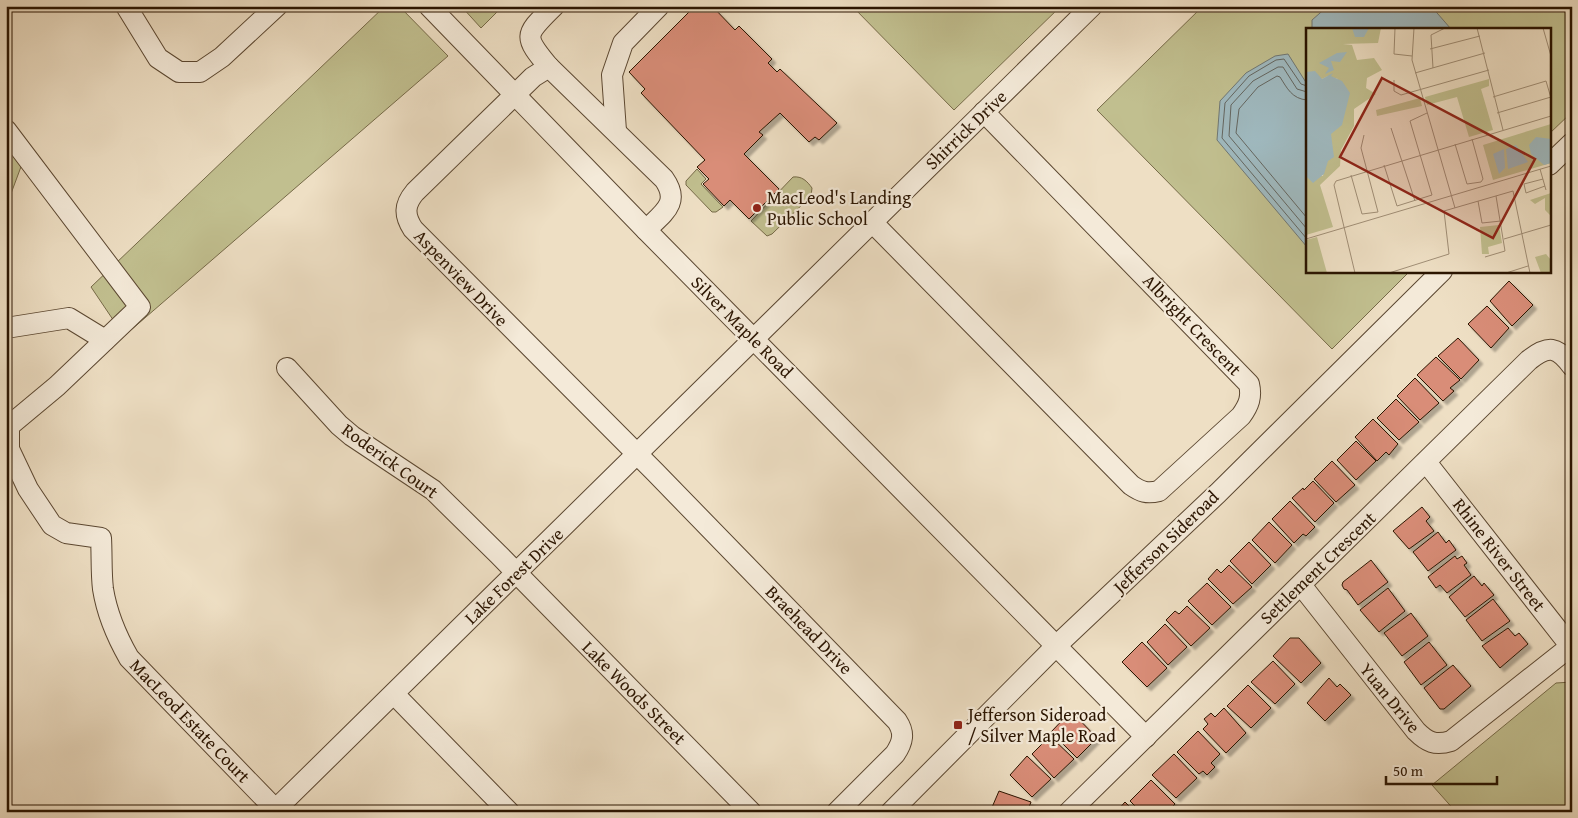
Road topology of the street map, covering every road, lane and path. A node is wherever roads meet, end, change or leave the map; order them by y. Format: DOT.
graph roads {
  1 [pos="126,6"];
  2 [pos="277,6"];
  3 [pos="429,6"];
  4 [pos="554,6"];
  5 [pos="659,6"];
  6 [pos="1092,6"];
  7 [pos="549,67"];
  8 [pos="514,95"];
  9 [pos="984,112"];
  10 [pos="6,130"];
  11 [pos="616,131"];
  12 [pos="1572,143"];
  13 [pos="1550,165"];
  14 [pos="872,222"];
  15 [pos="646,230"];
  16 [pos="1441,272"];
  17 [pos="6,328"];
  18 [pos="754,339"];
  19 [pos="105,340"];
  20 [pos="1572,366"];
  21 [pos="287,368"];
  22 [pos="637,455"];
  23 [pos="1426,462"];
  24 [pos="516,574"];
  25 [pos="1301,585"];
  26 [pos="1056,646"];
  27 [pos="1571,647"];
  28 [pos="394,694"];
  29 [pos="1146,737"];
  30 [pos="276,811"];
  31 [pos="509,812"];
  32 [pos="751,812"];
  33 [pos="837,812"];
  34 [pos="890,812"];
  35 [pos="1069,812"];
  1 -- 2 [label="street"];
  3 -- 8 [label="street, Silver Maple Road"];
  4 -- 7 [label="street"];
  5 -- 11 [label="street"];
  6 -- 9 [label="street, Shirrick Drive"];
  7 -- 8 [label="street, Aspenview Drive"];
  7 -- 11 [label="street"];
  8 -- 15 [label="street, Silver Maple Road"];
  8 -- 22 [label="street, Aspenview Drive"];
  9 -- 14 [label="street, Shirrick Drive"];
  9 -- 14 [label="street, Albright Crescent"];
  10 -- 19 [label="street"];
  11 -- 15 [label="street"];
  12 -- 13 [label="street"];
  14 -- 18 [label="street, Shirrick Drive"];
  15 -- 18 [label="street, Silver Maple Road"];
  16 -- 26 [label="street, Jefferson Sideroad"];
  17 -- 19 [label="street"];
  18 -- 22 [label="street, Lake Forest Drive"];
  18 -- 26 [label="street, Silver Maple Road"];
  19 -- 30 [label="street, MacLeod Estate Court"];
  20 -- 23 [label="street, Settlement Crescent"];
  21 -- 24 [label="street, Roderick Court"];
  22 -- 24 [label="street, Lake Forest Drive"];
  22 -- 33 [label="street, Braehead Drive"];
  23 -- 25 [label="street, Settlement Crescent"];
  23 -- 27 [label="street, Rhine River Street"];
  24 -- 28 [label="street, Lake Forest Drive"];
  24 -- 32 [label="street, Lake Woods Street"];
  25 -- 27 [label="street, Yuan Drive"];
  25 -- 29 [label="street, Settlement Crescent"];
  26 -- 29 [label="street, Silver Maple Road"];
  26 -- 34 [label="street, Jefferson Sideroad"];
  28 -- 30 [label="street, Lake Forest Drive"];
  28 -- 31 [label="street"];
  29 -- 35 [label="street, Settlement Crescent"];
}
